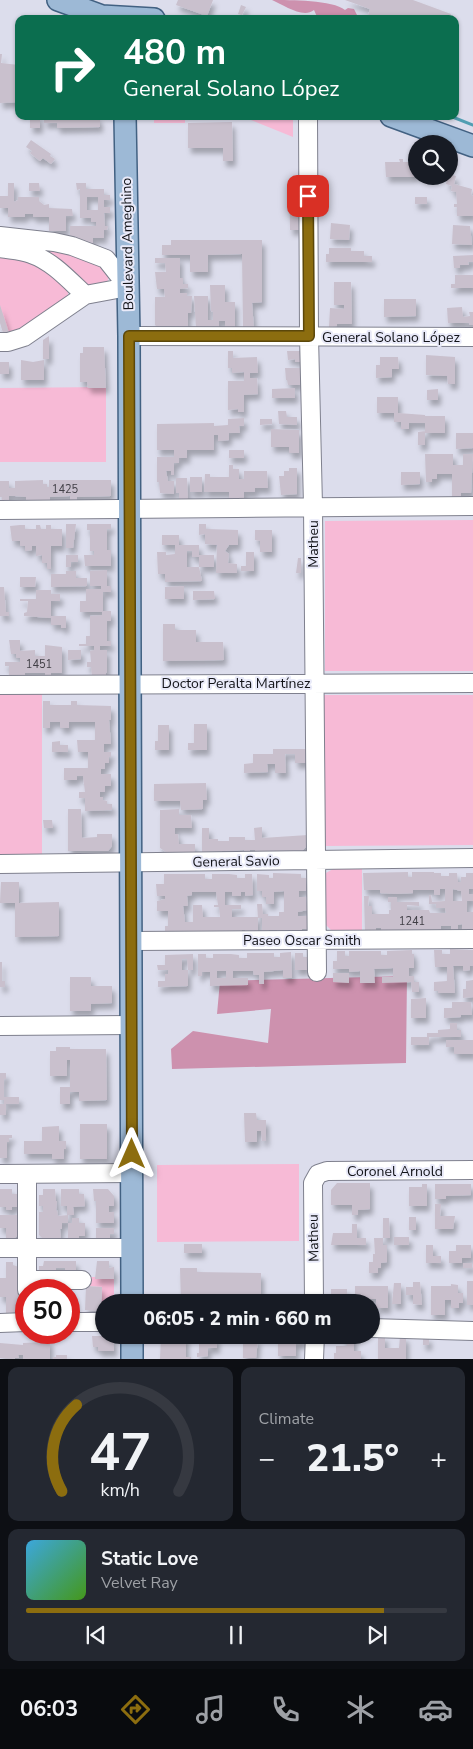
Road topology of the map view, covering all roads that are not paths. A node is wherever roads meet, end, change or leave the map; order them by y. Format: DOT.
graph roads {
  1 [pos="58,0"];
  2 [pos="98,0"];
  3 [pos="122,13"];
  4 [pos="99,15"];
  5 [pos="109,15"];
  6 [pos="125,120"];
  7 [pos="308,120"];
  8 [pos="402,120"];
  9 [pos="473,146"];
  10 [pos="0,236"];
  11 [pos="0,248"];
  12 [pos="128,286"];
  13 [pos="85,295"];
  14 [pos="129,336"];
  15 [pos="309,336"];
  16 [pos="473,337"];
  17 [pos="0,342"];
  18 [pos="314,506"];
  19 [pos="473,506"];
  20 [pos="0,510"];
  21 [pos="130,510"];
  22 [pos="314,683"];
  23 [pos="473,683"];
  24 [pos="130,684"];
  25 [pos="0,686"];
  26 [pos="473,858"];
  27 [pos="316,859"];
  28 [pos="132,862"];
  29 [pos="0,864"];
  30 [pos="473,939"];
  31 [pos="316,940"];
  32 [pos="132,941"];
  33 [pos="317,972"];
  34 [pos="0,1026"];
  35 [pos="132,1026"];
  36 [pos="473,1170"];
  37 [pos="132,1173"];
  38 [pos="0,1174"];
  39 [pos="27,1174"];
  40 [pos="318,1174"];
  41 [pos="0,1248"];
  42 [pos="27,1248"];
  43 [pos="133,1248"];
  44 [pos="27,1279"];
  45 [pos="132,1294"];
  46 [pos="314,1294"];
  47 [pos="0,1322"];
  48 [pos="15,1322"];
  49 [pos="80,1322"];
  50 [pos="95,1322"];
  51 [pos="380,1328"];
  52 [pos="473,1331"];
  53 [pos="132,1344"];
  54 [pos="315,1344"];
  55 [pos="132,1359"];
  56 [pos="314,1359"];
  1 -- 4 [label="main road"];
  2 -- 3 [label="main road"];
  3 -- 5 [label="main road"];
  6 -- 12 [label="main road, Boulevard Ameghino"];
  7 -- 15 [label="street, Matheu"];
  8 -- 9 [label="main road"];
  10 -- 12 [label="street"];
  11 -- 13 [label="street"];
  12 -- 13 [label="street"];
  12 -- 14 [label="main road, Boulevard Ameghino"];
  13 -- 17 [label="street"];
  14 -- 15 [label="street, General Solano López"];
  14 -- 21 [label="main road, Boulevard Ameghino"];
  15 -- 16 [label="street, General Solano López"];
  15 -- 18 [label="street, Matheu"];
  18 -- 19 [label="street"];
  18 -- 21 [label="street"];
  18 -- 22 [label="street, Matheu"];
  20 -- 21 [label="street"];
  21 -- 24 [label="main road, Boulevard Ameghino"];
  22 -- 23 [label="street, Doctor Peralta Martínez"];
  22 -- 24 [label="street, Doctor Peralta Martínez"];
  22 -- 27 [label="street, Matheu"];
  24 -- 25 [label="street, Doctor Peralta Martínez"];
  24 -- 28 [label="main road, Boulevard Ameghino"];
  26 -- 27 [label="street, General Savio"];
  27 -- 28 [label="street, General Savio"];
  27 -- 31 [label="street, Matheu"];
  28 -- 29 [label="street, General Savio"];
  28 -- 32 [label="main road, Boulevard Ameghino"];
  30 -- 31 [label="street, Paseo Oscar Smith"];
  31 -- 32 [label="street, Paseo Oscar Smith"];
  31 -- 33 [label="street, Matheu"];
  32 -- 35 [label="main road, Boulevard Ameghino"];
  34 -- 35 [label="street"];
  35 -- 37 [label="main road, Boulevard Ameghino"];
  36 -- 40 [label="street, Coronel Arnold"];
  37 -- 39 [label="street"];
  37 -- 43 [label="main road, Boulevard Ameghino"];
  38 -- 39 [label="street"];
  39 -- 42 [label="street"];
  40 -- 46 [label="street, Matheu"];
  41 -- 42 [label="street"];
  42 -- 43 [label="street"];
  42 -- 44 [label="street"];
  43 -- 45 [label="main road, Boulevard Ameghino"];
  47 -- 48 [label="street"];
  49 -- 50 [label="street"];
  51 -- 52 [label="street"];
  53 -- 55 [label="main road"];
  54 -- 56 [label="street"];
}
